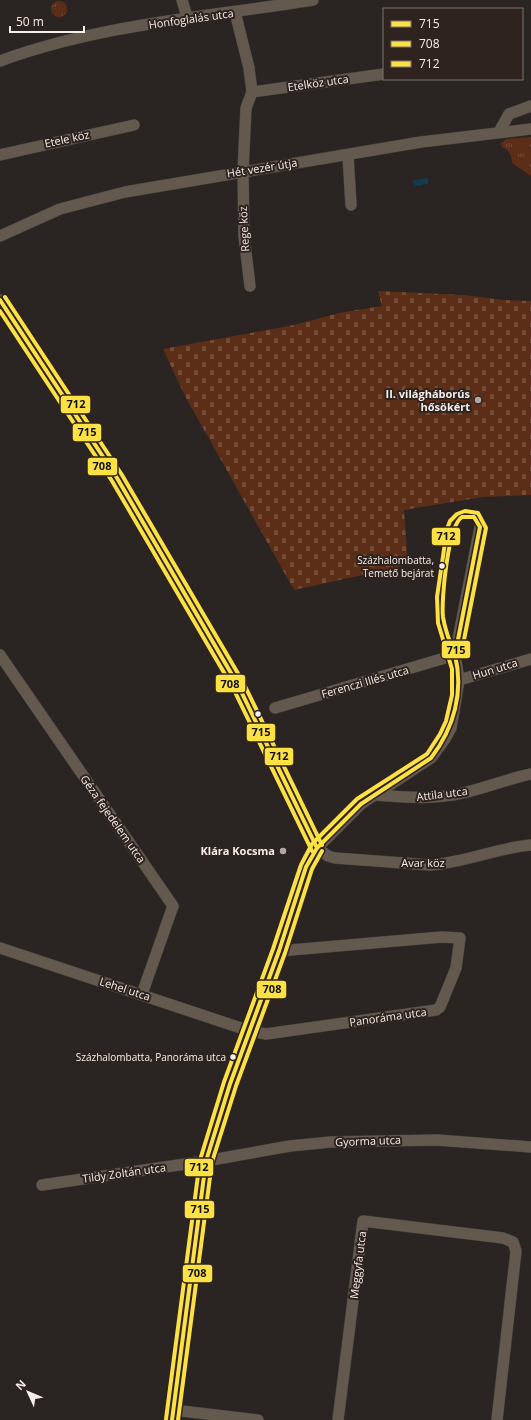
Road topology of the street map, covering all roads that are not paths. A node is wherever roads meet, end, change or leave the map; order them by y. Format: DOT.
graph roads {
  1 [pos="182,0"];
  2 [pos="314,0"];
  3 [pos="235,12"];
  4 [pos="187,17"];
  5 [pos="0,62"];
  6 [pos="383,74"];
  7 [pos="252,92"];
  8 [pos="531,106"];
  9 [pos="134,125"];
  10 [pos="531,129"];
  11 [pos="499,132"];
  12 [pos="0,155"];
  13 [pos="348,155"];
  14 [pos="243,171"];
  15 [pos="351,205"];
  16 [pos="0,236"];
  17 [pos="250,286"];
  18 [pos="0,300"];
  19 [pos="480,527"];
  20 [pos="0,655"];
  21 [pos="455,656"];
  22 [pos="531,659"];
  23 [pos="459,680"];
  24 [pos="275,708"];
  25 [pos="531,774"];
  26 [pos="374,795"];
  27 [pos="531,845"];
  28 [pos="317,848"];
  29 [pos="0,948"];
  30 [pos="279,951"];
  31 [pos="142,994"];
  32 [pos="250,1030"];
  33 [pos="531,1147"];
  34 [pos="206,1162"];
  35 [pos="42,1184"];
  36 [pos="172,1415"];
  37 [pos="258,1420"];
  38 [pos="338,1420"];
  39 [pos="497,1420"];
  1 -- 4 [label="street"];
  2 -- 3 [label="street, Honfoglalás utca"];
  3 -- 4 [label="street, Honfoglalás utca"];
  3 -- 7 [label="street"];
  4 -- 5 [label="street, Honfoglalás utca"];
  6 -- 7 [label="street, Etelköz utca"];
  7 -- 14 [label="street, Rege köz"];
  8 -- 11 [label="street"];
  9 -- 12 [label="street, Etele köz"];
  10 -- 11 [label="street, Hét vezér útja"];
  11 -- 13 [label="street, Hét vezér útja"];
  13 -- 14 [label="street, Hét vezér útja"];
  13 -- 15 [label="street"];
  14 -- 16 [label="street, Hét vezér útja"];
  14 -- 17 [label="street, Rege köz"];
  18 -- 28 [label="street"];
  19 -- 21 [label="street"];
  20 -- 31 [label="street, Géza fejedelem utca"];
  21 -- 23 [label="street"];
  21 -- 24 [label="street, Ferenczi Illés utca"];
  22 -- 23 [label="street, Hun utca"];
  23 -- 26 [label="street"];
  25 -- 26 [label="street, Attila utca"];
  26 -- 28 [label="street"];
  27 -- 28 [label="street, Avar köz"];
  28 -- 30 [label="street"];
  29 -- 31 [label="street, Lehel utca"];
  30 -- 32 [label="street"];
  30 -- 32 [label="street, Panoráma utca"];
  31 -- 32 [label="street, Lehel utca"];
  32 -- 34 [label="street"];
  33 -- 34 [label="street, Gyorma utca"];
  34 -- 35 [label="street, Tildy Zoltán utca"];
  34 -- 36 [label="street"];
  36 -- 37 [label="street"];
  38 -- 39 [label="street, Meggyfa utca"];
}
